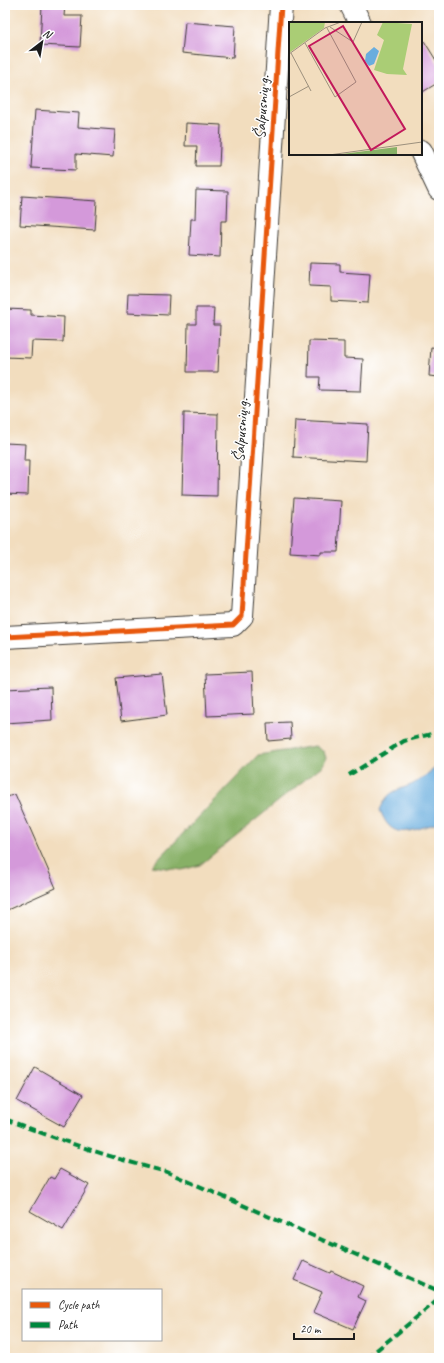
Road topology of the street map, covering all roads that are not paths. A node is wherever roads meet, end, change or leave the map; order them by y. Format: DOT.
graph roads {
  1 [pos="281,5"];
  2 [pos="351,5"];
  3 [pos="360,22"];
  4 [pos="422,153"];
  5 [pos="439,189"];
  6 [pos="5,637"];
  1 -- 6 [label="street, Šalpusnių g."];
  2 -- 3 [label="street"];
  4 -- 5 [label="street"];
}
